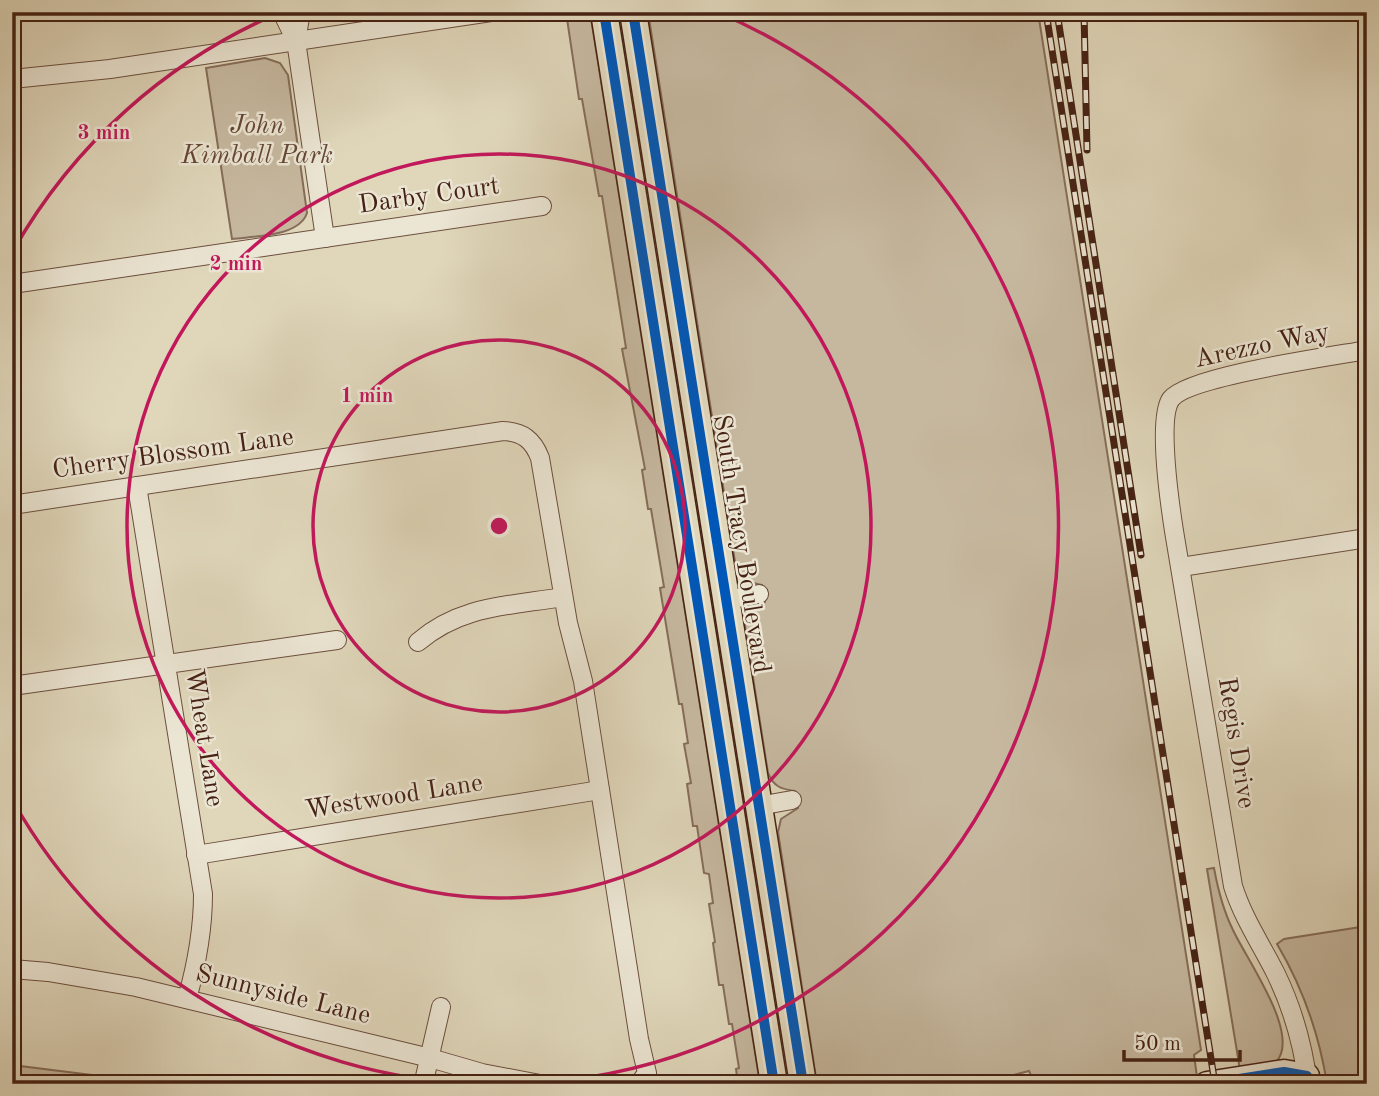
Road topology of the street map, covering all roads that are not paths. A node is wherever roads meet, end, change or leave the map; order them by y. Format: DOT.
graph roads {
  1 [pos="282,12"];
  2 [pos="301,12"];
  3 [pos="491,12"];
  4 [pos="604,12"];
  5 [pos="633,12"];
  6 [pos="296,41"];
  7 [pos="12,79"];
  8 [pos="542,206"];
  9 [pos="325,237"];
  10 [pos="12,284"];
  11 [pos="1367,351"];
  12 [pos="1171,398"];
  13 [pos="137,486"];
  14 [pos="12,505"];
  15 [pos="1366,543"];
  16 [pos="1181,567"];
  17 [pos="760,594"];
  18 [pos="563,597"];
  19 [pos="726,600"];
  20 [pos="337,640"];
  21 [pos="418,642"];
  22 [pos="166,665"];
  23 [pos="12,686"];
  24 [pos="600,790"];
  25 [pos="792,800"];
  26 [pos="759,806"];
  27 [pos="196,855"];
  28 [pos="12,969"];
  29 [pos="187,999"];
  30 [pos="441,1007"];
  31 [pos="430,1058"];
  32 [pos="1303,1081"];
  33 [pos="423,1083"];
  34 [pos="540,1084"];
  35 [pos="639,1084"];
  36 [pos="774,1084"];
  37 [pos="803,1084"];
  38 [pos="1207,1084"];
  1 -- 6 [label="street"];
  2 -- 6 [label="street"];
  3 -- 6 [label="street"];
  4 -- 36 [label="main road, South Tracy Boulevard"];
  5 -- 19 [label="main road, South Tracy Boulevard"];
  6 -- 7 [label="street"];
  6 -- 9 [label="street"];
  8 -- 9 [label="street, Darby Court"];
  9 -- 10 [label="street, Darby Court"];
  11 -- 12 [label="street, Arezzo Way"];
  12 -- 16 [label="street, Regis Drive"];
  13 -- 14 [label="street, Cherry Blossom Lane"];
  13 -- 18 [label="street, Cherry Blossom Lane"];
  13 -- 22 [label="street, Wheat Lane"];
  15 -- 16 [label="street"];
  16 -- 32 [label="street, Regis Drive"];
  17 -- 19 [label="street"];
  18 -- 21 [label="street"];
  18 -- 24 [label="street, Cherry Blossom Lane"];
  19 -- 26 [label="main road, South Tracy Boulevard"];
  20 -- 22 [label="street"];
  22 -- 23 [label="street"];
  22 -- 27 [label="street, Wheat Lane"];
  24 -- 27 [label="street, Westwood Lane"];
  24 -- 35 [label="street"];
  25 -- 26 [label="street"];
  26 -- 37 [label="main road, South Tracy Boulevard"];
  27 -- 29 [label="street, Wheat Lane"];
  28 -- 29 [label="street, Sunnyside Lane"];
  29 -- 31 [label="street, Sunnyside Lane"];
  30 -- 31 [label="street"];
  31 -- 33 [label="street"];
  31 -- 34 [label="street, Sunnyside Lane"];
  32 -- 38 [label="street"];
}
